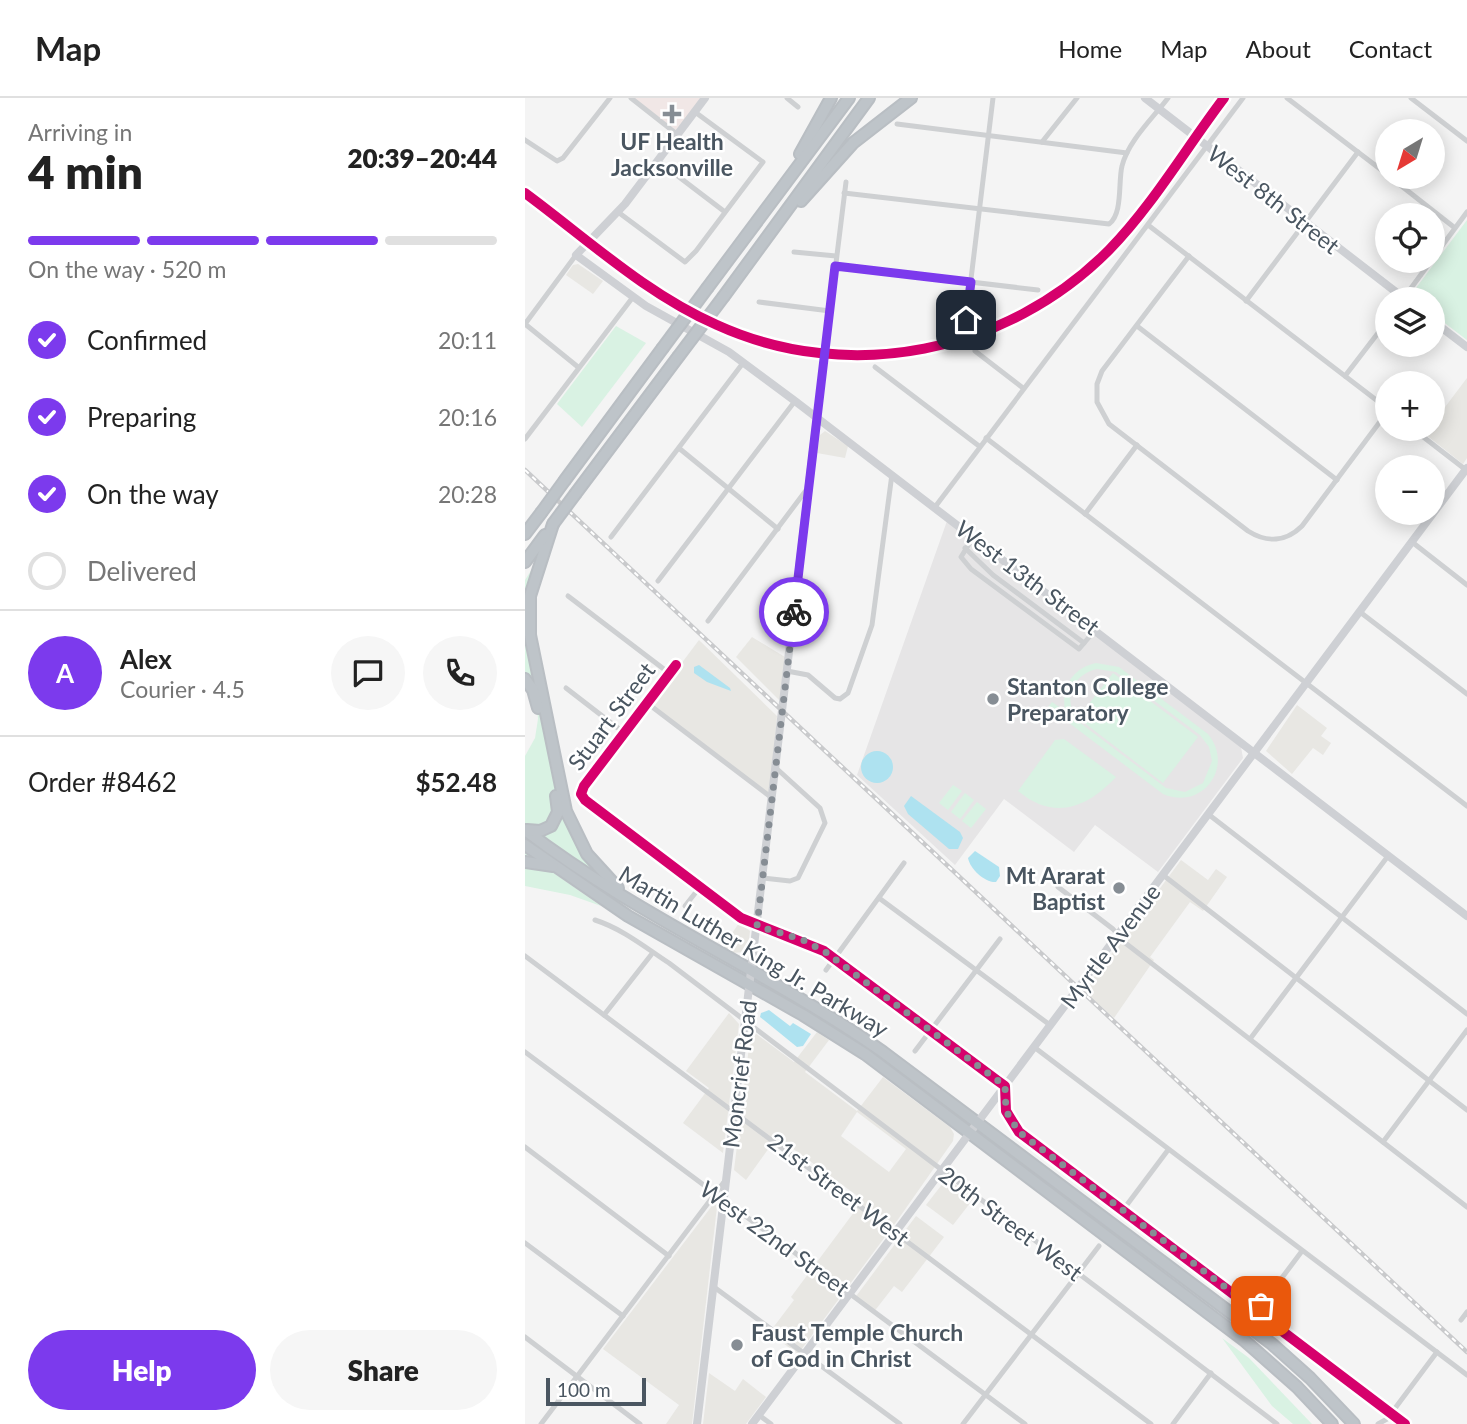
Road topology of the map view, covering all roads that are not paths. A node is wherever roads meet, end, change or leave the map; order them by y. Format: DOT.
graph roads {
  1 [pos="610,98"];
  2 [pos="631,98"];
  3 [pos="705,98"];
  4 [pos="787,98"];
  5 [pos="831,98"];
  6 [pos="849,98"];
  7 [pos="869,98"];
  8 [pos="911,98"];
  9 [pos="993,98"];
  10 [pos="1077,98"];
  11 [pos="1145,98"];
  12 [pos="1168,98"];
  13 [pos="1243,98"];
  14 [pos="1287,98"];
  15 [pos="1411,98"];
  16 [pos="798,107"];
  17 [pos="1160,109"];
  18 [pos="695,112"];
  19 [pos="897,124"];
  20 [pos="678,135"];
  21 [pos="988,136"];
  22 [pos="525,140"];
  23 [pos="1467,141"];
  24 [pos="1042,142"];
  25 [pos="1206,146"];
  26 [pos="1358,152"];
  27 [pos="1127,153"];
  28 [pos="658,162"];
  29 [pos="1375,165"];
  30 [pos="846,182"];
  31 [pos="786,183"];
  32 [pos="1406,189"];
  33 [pos="844,193"];
  34 [pos="979,209"];
  35 [pos="618,212"];
  36 [pos="725,212"];
  37 [pos="1467,212"];
  38 [pos="1304,222"];
  39 [pos="1148,225"];
  40 [pos="774,228"];
  41 [pos="1455,228"];
  42 [pos="1445,241"];
  43 [pos="794,252"];
  44 [pos="576,256"];
  45 [pos="836,256"];
  46 [pos="1189,256"];
  47 [pos="835,266"];
  48 [pos="971,282"];
  49 [pos="1388,287"];
  50 [pos="1038,290"];
  51 [pos="633,297"];
  52 [pos="1246,300"];
  53 [pos="759,302"];
  54 [pos="830,311"];
  55 [pos="966,320"];
  56 [pos="525,324"];
  57 [pos="1137,327"];
  58 [pos="1445,330"];
  59 [pos="1375,337"];
  60 [pos="1467,347"];
  61 [pos="975,351"];
  62 [pos="744,363"];
  63 [pos="579,367"];
  64 [pos="875,367"];
  65 [pos="1345,376"];
  66 [pos="1023,388"];
  67 [pos="1375,400"];
  68 [pos="795,401"];
  69 [pos="817,417"];
  70 [pos="1375,428"];
  71 [pos="986,438"];
  72 [pos="525,439"];
  73 [pos="1429,441"];
  74 [pos="1137,445"];
  75 [pos="979,446"];
  76 [pos="680,449"];
  77 [pos="1467,469"];
  78 [pos="891,474"];
  79 [pos="1337,480"];
  80 [pos="809,487"];
  81 [pos="728,489"];
  82 [pos="935,506"];
  83 [pos="1085,514"];
  84 [pos="553,524"];
  85 [pos="778,529"];
  86 [pos="525,534"];
  87 [pos="974,536"];
  88 [pos="611,537"];
  89 [pos="1412,542"];
  90 [pos="525,562"];
  91 [pos="658,581"];
  92 [pos="1467,585"];
  93 [pos="568,596"];
  94 [pos="1360,612"];
  95 [pos="708,621"];
  96 [pos="1096,629"];
  97 [pos="676,665"];
  98 [pos="787,671"];
  99 [pos="669,673"];
  100 [pos="525,679"];
  101 [pos="1306,683"];
  102 [pos="566,688"];
  103 [pos="1467,694"];
  104 [pos="647,703"];
  105 [pos="623,732"];
  106 [pos="1255,752"];
  107 [pos="776,768"];
  108 [pos="772,798"];
  109 [pos="1467,806"];
  110 [pos="566,811"];
  111 [pos="1208,814"];
  112 [pos="525,830"];
  113 [pos="540,841"];
  114 [pos="525,844"];
  115 [pos="1388,856"];
  116 [pos="525,862"];
  117 [pos="904,863"];
  118 [pos="555,867"];
  119 [pos="1163,875"];
  120 [pos="763,878"];
  121 [pos="700,887"];
  122 [pos="1058,887"];
  123 [pos="879,898"];
  124 [pos="685,906"];
  125 [pos="1467,916"];
  126 [pos="1341,917"];
  127 [pos="659,919"];
  128 [pos="595,920"];
  129 [pos="757,926"];
  130 [pos="1118,934"];
  131 [pos="1000,939"];
  132 [pos="651,955"];
  133 [pos="525,956"];
  134 [pos="834,958"];
  135 [pos="826,970"];
  136 [pos="976,970"];
  137 [pos="752,972"];
  138 [pos="1296,978"];
  139 [pos="750,984"];
  140 [pos="1467,1014"];
  141 [pos="604,1015"];
  142 [pos="745,1020"];
  143 [pos="1050,1026"];
  144 [pos="931,1030"];
  145 [pos="1467,1030"];
  146 [pos="1250,1039"];
  147 [pos="1034,1047"];
  148 [pos="915,1051"];
  149 [pos="525,1052"];
  150 [pos="1429,1081"];
  151 [pos="1005,1086"];
  152 [pos="1467,1110"];
  153 [pos="734,1111"];
  154 [pos="978,1123"];
  155 [pos="970,1133"];
  156 [pos="1383,1142"];
  157 [pos="525,1147"];
  158 [pos="1168,1150"];
  159 [pos="942,1171"];
  160 [pos="720,1197"];
  161 [pos="1467,1207"];
  162 [pos="1123,1210"];
  163 [pos="897,1231"];
  164 [pos="525,1243"];
  165 [pos="1099,1246"];
  166 [pos="1302,1251"];
  167 [pos="669,1255"];
  168 [pos="1077,1272"];
  169 [pos="714,1287"];
  170 [pos="850,1293"];
  171 [pos="1257,1311"];
  172 [pos="1467,1311"];
  173 [pos="623,1316"];
  174 [pos="1461,1320"];
  175 [pos="1031,1333"];
  176 [pos="525,1338"];
  177 [pos="1437,1352"];
  178 [pos="805,1354"];
  179 [pos="1211,1373"];
  180 [pos="1467,1375"];
  181 [pos="577,1377"];
  182 [pos="1297,1387"];
  183 [pos="985,1394"];
  184 [pos="759,1415"];
  185 [pos="1388,1419"];
  186 [pos="541,1424"];
  187 [pos="640,1424"];
  188 [pos="697,1424"];
  189 [pos="753,1424"];
  190 [pos="771,1424"];
  191 [pos="899,1424"];
  192 [pos="963,1424"];
  193 [pos="1025,1424"];
  194 [pos="1151,1424"];
  195 [pos="1173,1424"];
  196 [pos="1277,1424"];
  197 [pos="1332,1424"];
  198 [pos="1339,1424"];
  199 [pos="1353,1424"];
  200 [pos="1378,1424"];
  201 [pos="1405,1424"];
  1 -- 22 [label="street"];
  2 -- 20 [label="street"];
  3 -- 18 [label="main road"];
  4 -- 16 [label="street"];
  5 -- 31 [label="highway"];
  6 -- 31 [label="highway"];
  7 -- 40 [label="highway"];
  8 -- 40 [label="highway"];
  9 -- 21 [label="street"];
  10 -- 24 [label="street"];
  11 -- 17 [label="main road, West 8th Street"];
  12 -- 17 [label="street"];
  13 -- 25 [label="street"];
  14 -- 26 [label="street"];
  15 -- 23 [label="street"];
  17 -- 25 [label="main road, West 8th Street"];
  17 -- 27 [label="street"];
  18 -- 20 [label="main road"];
  18 -- 36 [label="street"];
  19 -- 21 [label="street"];
  20 -- 28 [label="main road"];
  21 -- 24 [label="street"];
  21 -- 34 [label="street"];
  24 -- 27 [label="street"];
  25 -- 38 [label="main road, West 8th Street"];
  25 -- 39 [label="street"];
  26 -- 29 [label="street"];
  26 -- 38 [label="street"];
  27 -- 34 [label="street"];
  28 -- 35 [label="main road"];
  28 -- 36 [label="street"];
  30 -- 33 [label="street, Moncrief Road"];
  31 -- 86 [label="highway, bridge"];
  32 -- 41 [label="street"];
  33 -- 34 [label="street"];
  33 -- 45 [label="street, Moncrief Road"];
  34 -- 48 [label="street"];
  35 -- 36 [label="street"];
  35 -- 44 [label="main road"];
  37 -- 41 [label="street"];
  38 -- 49 [label="main road, West 8th Street"];
  38 -- 52 [label="street"];
  39 -- 46 [label="street"];
  39 -- 66 [label="street"];
  40 -- 84 [label="highway, bridge"];
  41 -- 42 [label="street"];
  43 -- 45 [label="street"];
  44 -- 51 [label="main road, West 13th Street"];
  44 -- 56 [label="street"];
  45 -- 47 [label="street, Moncrief Road"];
  46 -- 52 [label="street"];
  46 -- 57 [label="street"];
  47 -- 48 [label="street"];
  47 -- 54 [label="street, Moncrief Road"];
  48 -- 50 [label="street"];
  48 -- 55 [label="street"];
  51 -- 62 [label="main road, West 13th Street"];
  51 -- 63 [label="street"];
  52 -- 65 [label="street"];
  53 -- 54 [label="street"];
  54 -- 69 [label="street, Moncrief Road"];
  56 -- 63 [label="street"];
  57 -- 74 [label="street"];
  57 -- 79 [label="street"];
  58 -- 60 [label="main road"];
  59 -- 65 [label="street"];
  61 -- 66 [label="street"];
  62 -- 68 [label="main road, West 13th Street"];
  62 -- 76 [label="street"];
  63 -- 72 [label="street"];
  64 -- 75 [label="street"];
  65 -- 67 [label="street"];
  66 -- 71 [label="street"];
  68 -- 69 [label="main road, West 13th Street"];
  68 -- 81 [label="street"];
  69 -- 78 [label="main road, West 13th Street"];
  69 -- 80 [label="main road, Moncrief Road"];
  70 -- 79 [label="street"];
  71 -- 75 [label="street"];
  71 -- 83 [label="street"];
  73 -- 77 [label="street"];
  74 -- 79 [label="street"];
  74 -- 83 [label="street"];
  75 -- 82 [label="street"];
  76 -- 81 [label="street"];
  76 -- 88 [label="street"];
  77 -- 89 [label="main road, Myrtle Avenue"];
  78 -- 82 [label="main road, West 13th Street"];
  78 -- 98 [label="street"];
  80 -- 85 [label="street"];
  80 -- 98 [label="main road, Moncrief Road"];
  81 -- 85 [label="street"];
  81 -- 91 [label="street"];
  82 -- 87 [label="main road, West 13th Street"];
  83 -- 101 [label="street"];
  84 -- 90 [label="highway"];
  84 -- 110 [label="highway"];
  85 -- 95 [label="street"];
  87 -- 96 [label="main road, West 13th Street"];
  87 -- 96 [label="street"];
  89 -- 92 [label="street"];
  89 -- 94 [label="main road, Myrtle Avenue"];
  93 -- 99 [label="street"];
  94 -- 101 [label="main road, Myrtle Avenue"];
  94 -- 103 [label="street"];
  96 -- 106 [label="main road, West 13th Street"];
  97 -- 99 [label="street, Stuart Street"];
  98 -- 107 [label="main road, Moncrief Road"];
  99 -- 104 [label="street, Stuart Street"];
  100 -- 112 [label="highway"];
  101 -- 106 [label="main road, Myrtle Avenue"];
  101 -- 109 [label="street"];
  102 -- 105 [label="street"];
  104 -- 105 [label="street, Stuart Street"];
  104 -- 108 [label="street"];
  105 -- 121 [label="street, Stuart Street"];
  106 -- 111 [label="main road, Myrtle Avenue"];
  106 -- 115 [label="main road, West 13th Street"];
  107 -- 108 [label="main road, Moncrief Road"];
  107 -- 120 [label="street"];
  108 -- 120 [label="main road, Moncrief Road"];
  110 -- 113 [label="highway"];
  110 -- 127 [label="highway"];
  111 -- 119 [label="main road, Myrtle Avenue"];
  111 -- 126 [label="street"];
  112 -- 113 [label="highway, Martin Luther King Jr. Parkway"];
  113 -- 114 [label="highway"];
  113 -- 127 [label="highway, Martin Luther King Jr. Parkway"];
  114 -- 118 [label="highway, Martin Luther King Jr. Parkway"];
  115 -- 125 [label="main road, West 13th Street"];
  115 -- 126 [label="street"];
  116 -- 118 [label="highway"];
  117 -- 123 [label="street"];
  118 -- 139 [label="highway, Martin Luther King Jr. Parkway"];
  119 -- 130 [label="main road, Myrtle Avenue"];
  119 -- 138 [label="street"];
  120 -- 129 [label="main road, Moncrief Road"];
  121 -- 124 [label="street"];
  121 -- 129 [label="street"];
  122 -- 130 [label="street"];
  123 -- 134 [label="street"];
  123 -- 136 [label="street"];
  126 -- 138 [label="street"];
  126 -- 140 [label="street"];
  127 -- 137 [label="highway, Martin Luther King Jr. Parkway"];
  128 -- 132 [label="street, 20th Street West"];
  129 -- 134 [label="street"];
  129 -- 137 [label="main road, Moncrief Road"];
  130 -- 143 [label="main road, Myrtle Avenue"];
  130 -- 146 [label="street"];
  131 -- 136 [label="street"];
  132 -- 141 [label="street"];
  132 -- 142 [label="street, 20th Street West"];
  133 -- 141 [label="street, 21st Street West"];
  134 -- 135 [label="street"];
  134 -- 144 [label="street"];
  136 -- 143 [label="street"];
  136 -- 144 [label="street"];
  137 -- 139 [label="main road, Moncrief Road"];
  137 -- 154 [label="highway, Martin Luther King Jr. Parkway"];
  138 -- 146 [label="street"];
  138 -- 150 [label="street"];
  139 -- 142 [label="main road, Moncrief Road"];
  139 -- 155 [label="highway, Martin Luther King Jr. Parkway"];
  141 -- 153 [label="street, 21st Street West"];
  142 -- 153 [label="main road, Moncrief Road"];
  142 -- 159 [label="street, 20th Street West"];
  143 -- 147 [label="main road, Myrtle Avenue"];
  144 -- 148 [label="street"];
  144 -- 151 [label="street"];
  145 -- 150 [label="street"];
  146 -- 156 [label="street"];
  147 -- 151 [label="main road, Myrtle Avenue"];
  147 -- 158 [label="street"];
  149 -- 160 [label="street, West 22nd Street"];
  150 -- 152 [label="street"];
  150 -- 156 [label="street"];
  151 -- 154 [label="main road, Myrtle Avenue"];
  151 -- 162 [label="street"];
  153 -- 160 [label="main road, Moncrief Road"];
  153 -- 163 [label="street, 21st Street West"];
  154 -- 155 [label="main road, Myrtle Avenue"];
  154 -- 199 [label="highway, Martin Luther King Jr. Parkway"];
  155 -- 159 [label="main road, Myrtle Avenue"];
  155 -- 182 [label="highway, Martin Luther King Jr. Parkway"];
  156 -- 161 [label="street"];
  157 -- 167 [label="street"];
  158 -- 162 [label="street"];
  158 -- 166 [label="street"];
  159 -- 163 [label="main road, Myrtle Avenue"];
  159 -- 168 [label="street, 20th Street West"];
  160 -- 167 [label="street"];
  160 -- 169 [label="main road, Moncrief Road"];
  160 -- 170 [label="street, West 22nd Street"];
  162 -- 171 [label="street"];
  163 -- 170 [label="main road, Myrtle Avenue"];
  163 -- 175 [label="street, 21st Street West"];
  164 -- 173 [label="street"];
  165 -- 168 [label="street"];
  166 -- 171 [label="street"];
  166 -- 177 [label="street"];
  167 -- 173 [label="street"];
  168 -- 175 [label="street"];
  168 -- 179 [label="street, 20th Street West"];
  169 -- 178 [label="street"];
  169 -- 188 [label="main road, Moncrief Road"];
  170 -- 178 [label="main road, Myrtle Avenue"];
  170 -- 183 [label="street, West 22nd Street"];
  171 -- 185 [label="street"];
  172 -- 174 [label="street"];
  173 -- 181 [label="street"];
  175 -- 183 [label="street"];
  175 -- 194 [label="street, 21st Street West"];
  176 -- 181 [label="street"];
  177 -- 180 [label="street"];
  177 -- 185 [label="street"];
  178 -- 184 [label="main road, Myrtle Avenue"];
  178 -- 191 [label="street"];
  179 -- 195 [label="street"];
  179 -- 196 [label="street, 20th Street West"];
  181 -- 186 [label="street"];
  181 -- 187 [label="street"];
  182 -- 197 [label="highway, Martin Luther King Jr. Parkway"];
  182 -- 198 [label="highway"];
  183 -- 192 [label="street"];
  183 -- 193 [label="street, West 22nd Street"];
  184 -- 189 [label="main road, Myrtle Avenue"];
  184 -- 190 [label="street"];
  185 -- 200 [label="street"];
  185 -- 201 [label="street"];
}
